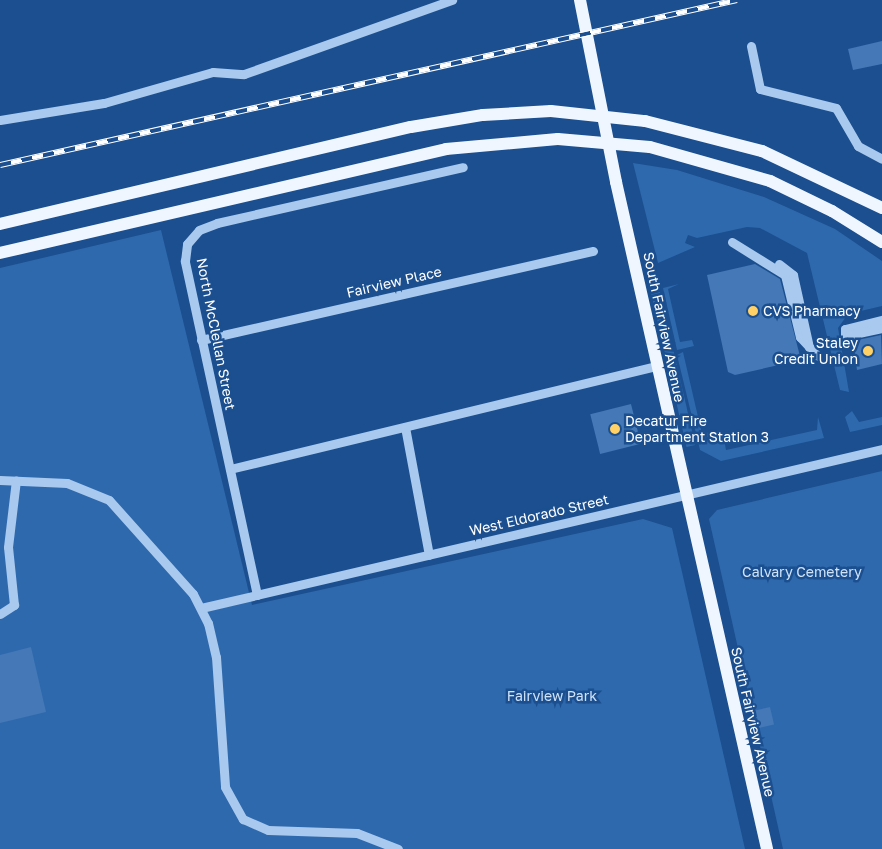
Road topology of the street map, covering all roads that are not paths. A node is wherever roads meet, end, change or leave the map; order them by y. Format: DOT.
graph roads {
  1 [pos="452,0"];
  2 [pos="575,0"];
  3 [pos="580,0"];
  4 [pos="581,15"];
  5 [pos="751,46"];
  6 [pos="0,120"];
  7 [pos="882,159"];
  8 [pos="463,167"];
  9 [pos="882,208"];
  10 [pos="0,224"];
  11 [pos="736,241"];
  12 [pos="882,242"];
  13 [pos="593,251"];
  14 [pos="0,252"];
  15 [pos="882,320"];
  16 [pos="882,328"];
  17 [pos="201,340"];
  18 [pos="818,356"];
  19 [pos="657,366"];
  20 [pos="405,427"];
  21 [pos="882,449"];
  22 [pos="230,469"];
  23 [pos="0,480"];
  24 [pos="16,480"];
  25 [pos="686,495"];
  26 [pos="429,555"];
  27 [pos="258,595"];
  28 [pos="201,608"];
  29 [pos="0,614"];
  30 [pos="398,849"];
  31 [pos="767,849"];
  1 -- 6 [label="street"];
  2 -- 4 [label="main road, South Fairview Avenue"];
  3 -- 4 [label="main road, South Fairview Avenue"];
  4 -- 19 [label="main road, South Fairview Avenue"];
  5 -- 7 [label="street"];
  8 -- 17 [label="street, North McClellan Street"];
  9 -- 10 [label="main road, bridge"];
  11 -- 18 [label="street"];
  12 -- 14 [label="main road, bridge"];
  13 -- 17 [label="street, Fairview Place"];
  15 -- 16 [label="street"];
  17 -- 22 [label="street, North McClellan Street"];
  19 -- 20 [label="street"];
  19 -- 25 [label="main road, South Fairview Avenue"];
  20 -- 22 [label="street"];
  20 -- 26 [label="street"];
  21 -- 25 [label="street, West Eldorado Street"];
  22 -- 27 [label="street, North McClellan Street"];
  23 -- 24 [label="street"];
  24 -- 28 [label="street"];
  24 -- 29 [label="street"];
  25 -- 26 [label="street, West Eldorado Street"];
  25 -- 31 [label="main road, South Fairview Avenue"];
  26 -- 27 [label="street, West Eldorado Street"];
  27 -- 28 [label="street, West Eldorado Street"];
  28 -- 30 [label="street"];
}
